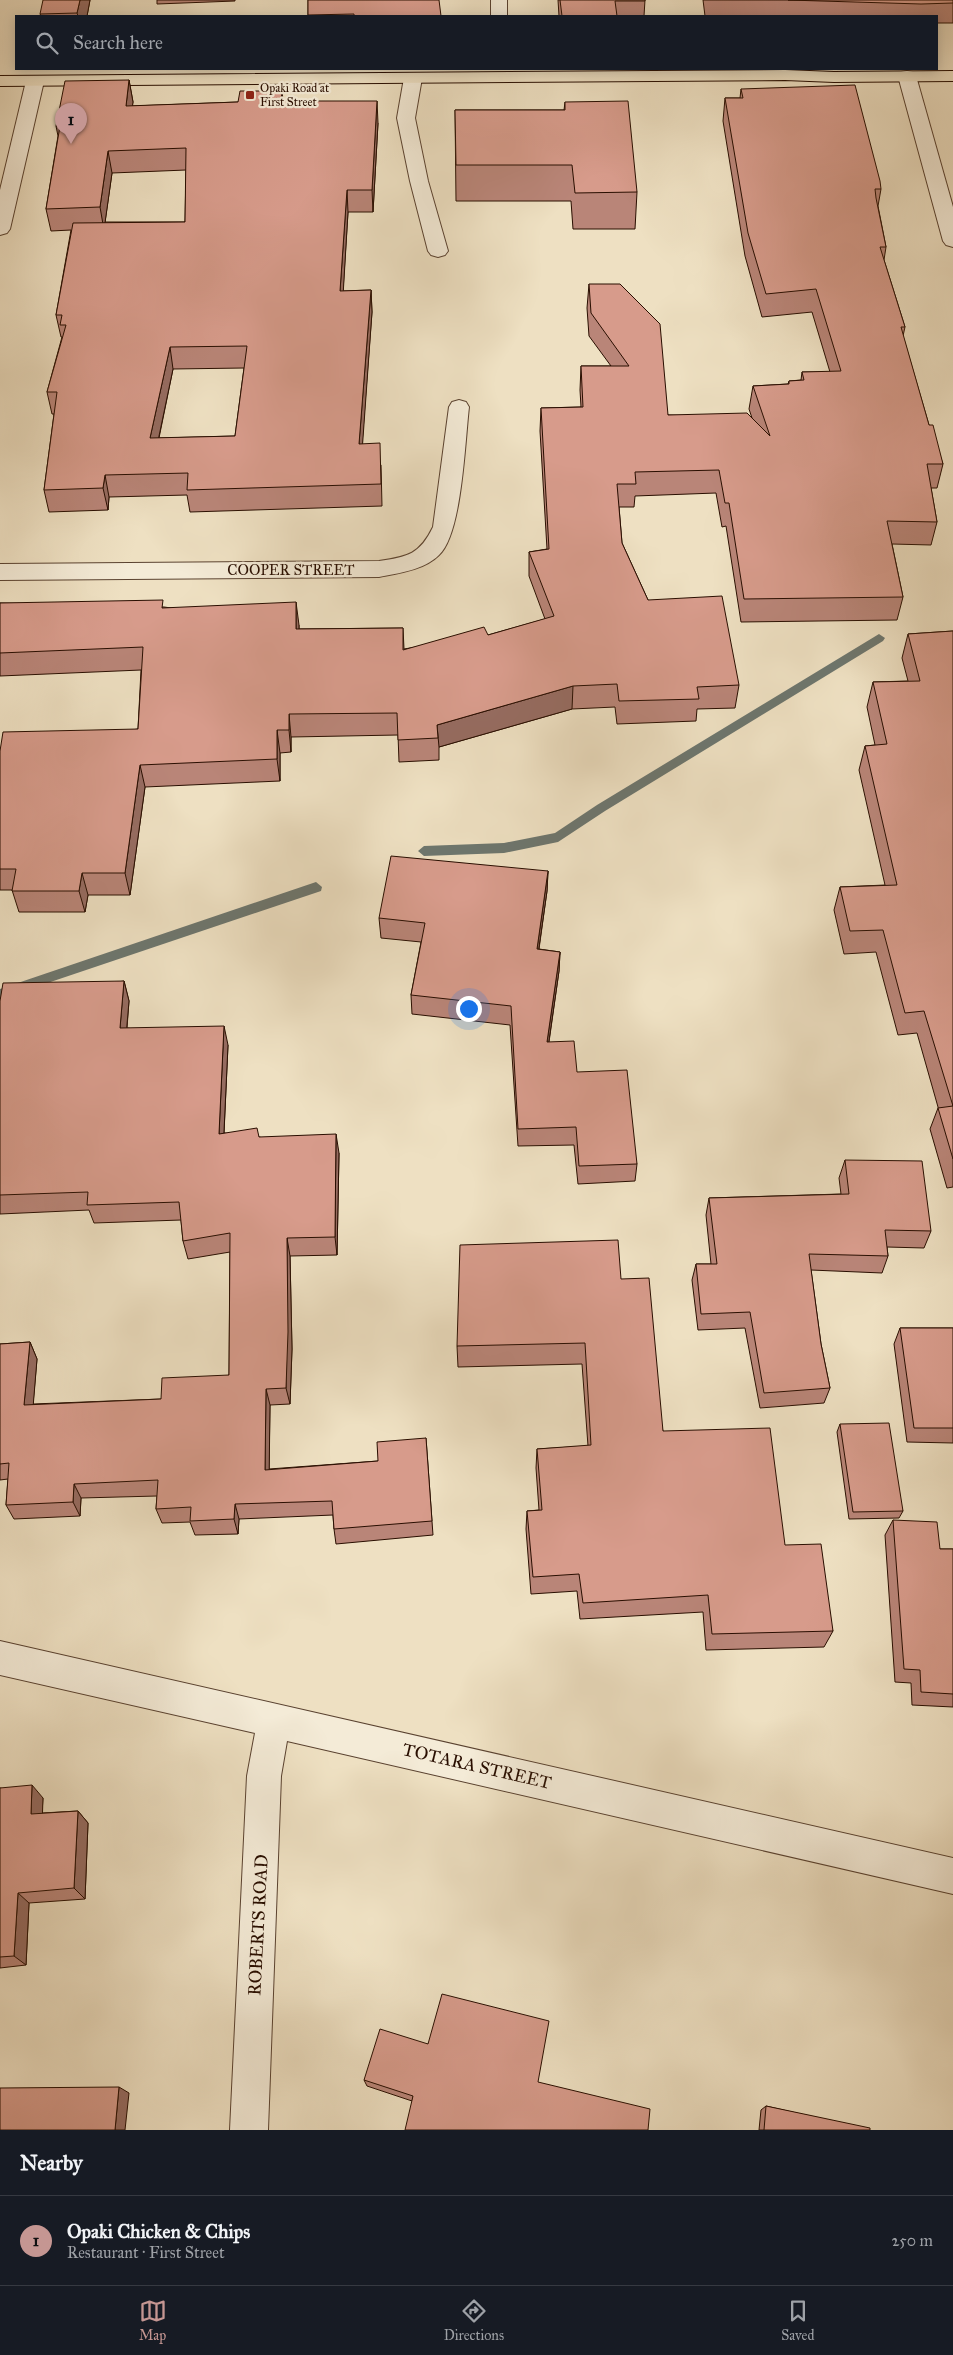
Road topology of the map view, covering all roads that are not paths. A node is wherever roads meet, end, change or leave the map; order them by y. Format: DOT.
graph roads {
  1 [pos="499,0"];
  2 [pos="499,15"];
  3 [pos="499,73"];
  4 [pos="907,76"];
  5 [pos="953,76"];
  6 [pos="413,78"];
  7 [pos="0,81"];
  8 [pos="35,81"];
  9 [pos="0,229"];
  10 [pos="953,241"];
  11 [pos="438,251"];
  12 [pos="459,407"];
  13 [pos="0,572"];
  14 [pos="0,1658"];
  15 [pos="274,1720"];
  16 [pos="953,1876"];
  17 [pos="249,2130"];
  1 -- 2 [label="street"];
  3 -- 4 [label="highway"];
  3 -- 6 [label="highway"];
  4 -- 5 [label="highway"];
  4 -- 10 [label="street"];
  6 -- 8 [label="highway"];
  6 -- 11 [label="street"];
  7 -- 8 [label="highway"];
  8 -- 9 [label="street"];
  12 -- 13 [label="street, COOPER STREET"];
  14 -- 15 [label="street, TOTARA STREET"];
  15 -- 16 [label="street, TOTARA STREET"];
  15 -- 17 [label="street, ROBERTS ROAD"];
}
